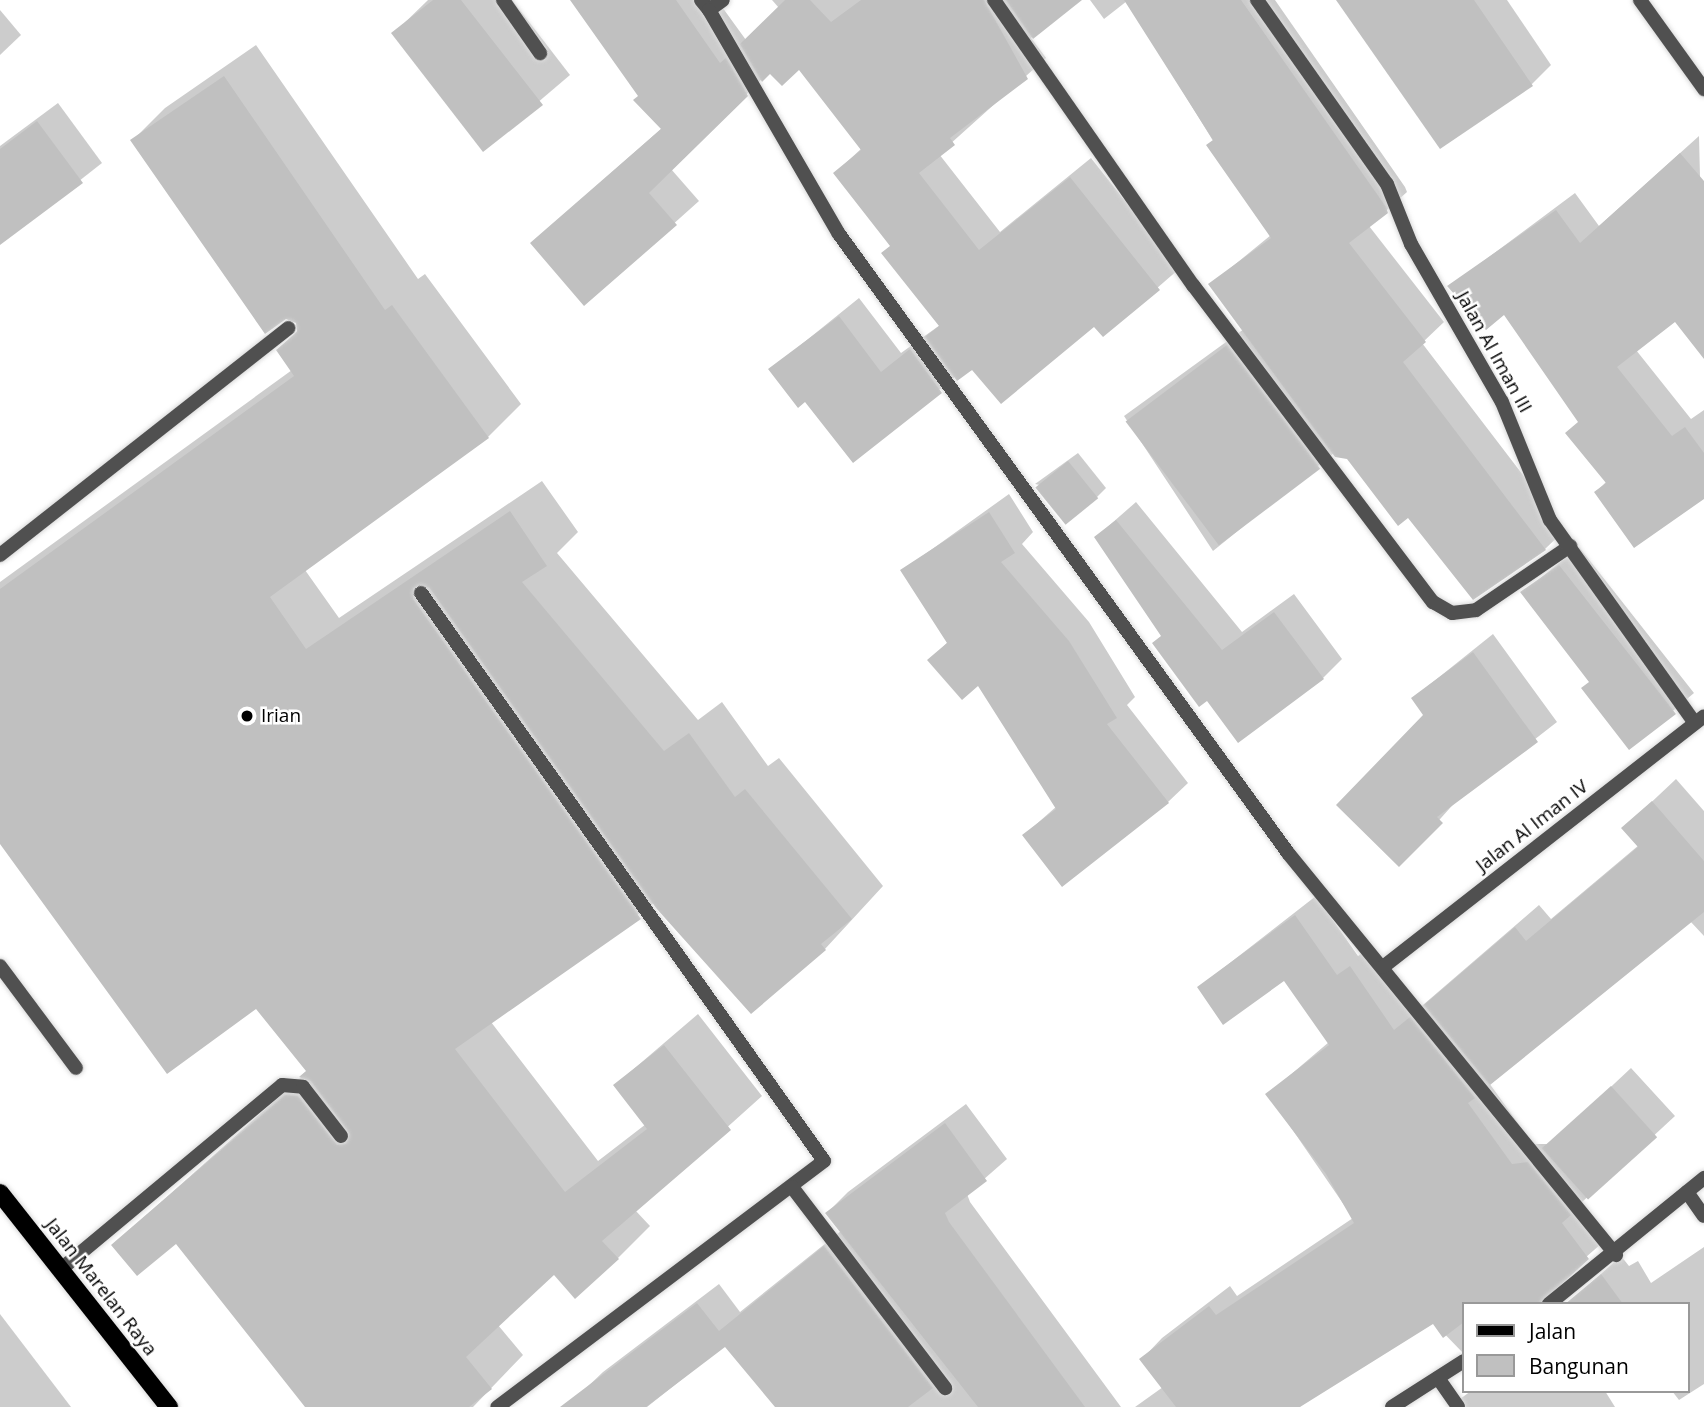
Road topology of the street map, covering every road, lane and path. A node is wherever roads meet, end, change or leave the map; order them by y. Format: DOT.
graph roads {
  1 [pos="503,0"];
  2 [pos="723,0"];
  3 [pos="994,0"];
  4 [pos="1257,0"];
  5 [pos="1640,0"];
  6 [pos="705,5"];
  7 [pos="540,52"];
  8 [pos="1704,89"];
  9 [pos="288,328"];
  10 [pos="1570,546"];
  11 [pos="0,555"];
  12 [pos="421,593"];
  13 [pos="1700,719"];
  14 [pos="0,966"];
  15 [pos="1384,967"];
  16 [pos="76,1068"];
  17 [pos="341,1136"];
  18 [pos="1704,1178"];
  19 [pos="792,1187"];
  20 [pos="0,1192"];
  21 [pos="1687,1192"];
  22 [pos="1704,1216"];
  23 [pos="1616,1255"];
  24 [pos="60,1270"];
  25 [pos="1552,1302"];
  26 [pos="1462,1362"];
  27 [pos="1438,1378"];
  28 [pos="945,1388"];
  29 [pos="169,1407"];
  30 [pos="497,1407"];
  31 [pos="1392,1407"];
  32 [pos="1458,1407"];
  1 -- 7 [label="street"];
  2 -- 6 [label="street"];
  3 -- 10 [label="street"];
  4 -- 10 [label="street, Jalan Al Iman III"];
  5 -- 8 [label="street"];
  6 -- 15 [label="street"];
  9 -- 11 [label="street"];
  10 -- 13 [label="street, Jalan Al Iman III"];
  12 -- 19 [label="street"];
  13 -- 15 [label="street, Jalan Al Iman IV"];
  14 -- 16 [label="street"];
  15 -- 23 [label="street"];
  17 -- 24 [label="street"];
  18 -- 21 [label="street"];
  19 -- 28 [label="street"];
  19 -- 30 [label="street"];
  20 -- 24 [label="main road, Jalan Marelan Raya"];
  21 -- 22 [label="street"];
  21 -- 23 [label="street"];
  23 -- 25 [label="street"];
  24 -- 29 [label="main road, Jalan Marelan Raya"];
  26 -- 27 [label="street"];
  27 -- 31 [label="street"];
  27 -- 32 [label="street"];
}
